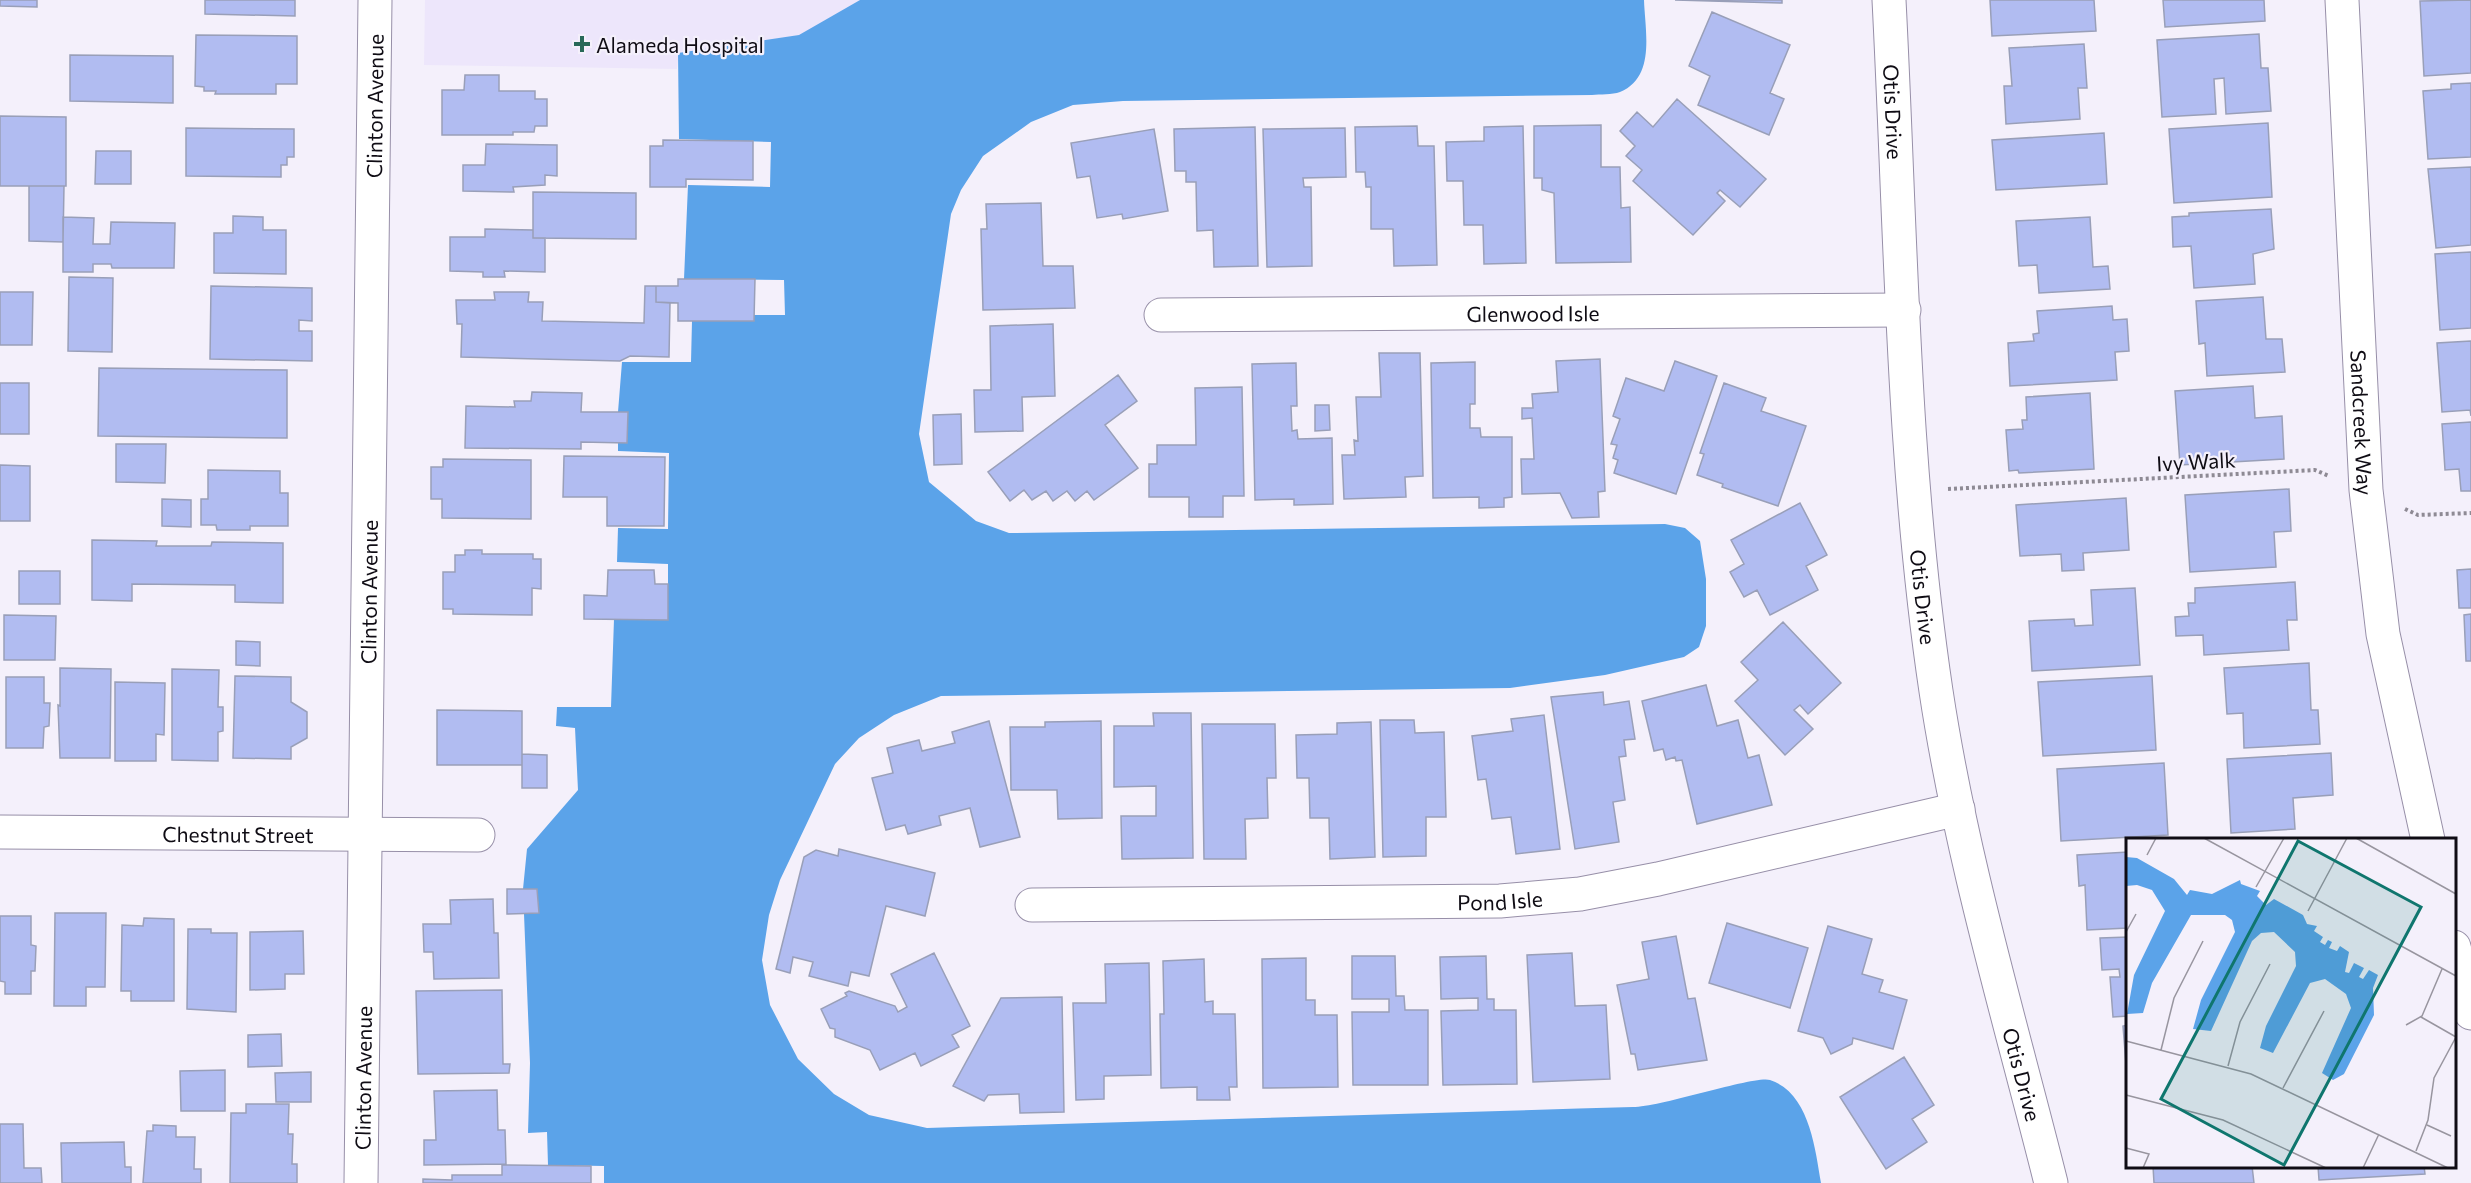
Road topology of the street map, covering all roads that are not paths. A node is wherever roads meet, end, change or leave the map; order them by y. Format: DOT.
graph roads {
  1 [pos="375,0"];
  2 [pos="1889,0"];
  3 [pos="2342,0"];
  4 [pos="1904,310"];
  5 [pos="1161,315"];
  6 [pos="1958,809"];
  7 [pos="0,832"];
  8 [pos="363,835"];
  9 [pos="478,835"];
  10 [pos="2427,838"];
  11 [pos="1032,905"];
  12 [pos="2456,955"];
  13 [pos="2471,1013"];
  14 [pos="361,1183"];
  15 [pos="2051,1183"];
  1 -- 8 [label="street, Clinton Avenue"];
  2 -- 4 [label="street, Otis Drive"];
  3 -- 10 [label="street, Sandcreek Way"];
  4 -- 5 [label="street, Glenwood Isle"];
  4 -- 6 [label="street, Otis Drive"];
  6 -- 11 [label="street, Pond Isle"];
  6 -- 15 [label="street, Otis Drive"];
  7 -- 8 [label="street, Chestnut Street"];
  8 -- 9 [label="street, Chestnut Street"];
  8 -- 14 [label="street, Clinton Avenue"];
  12 -- 13 [label="street"];
}
